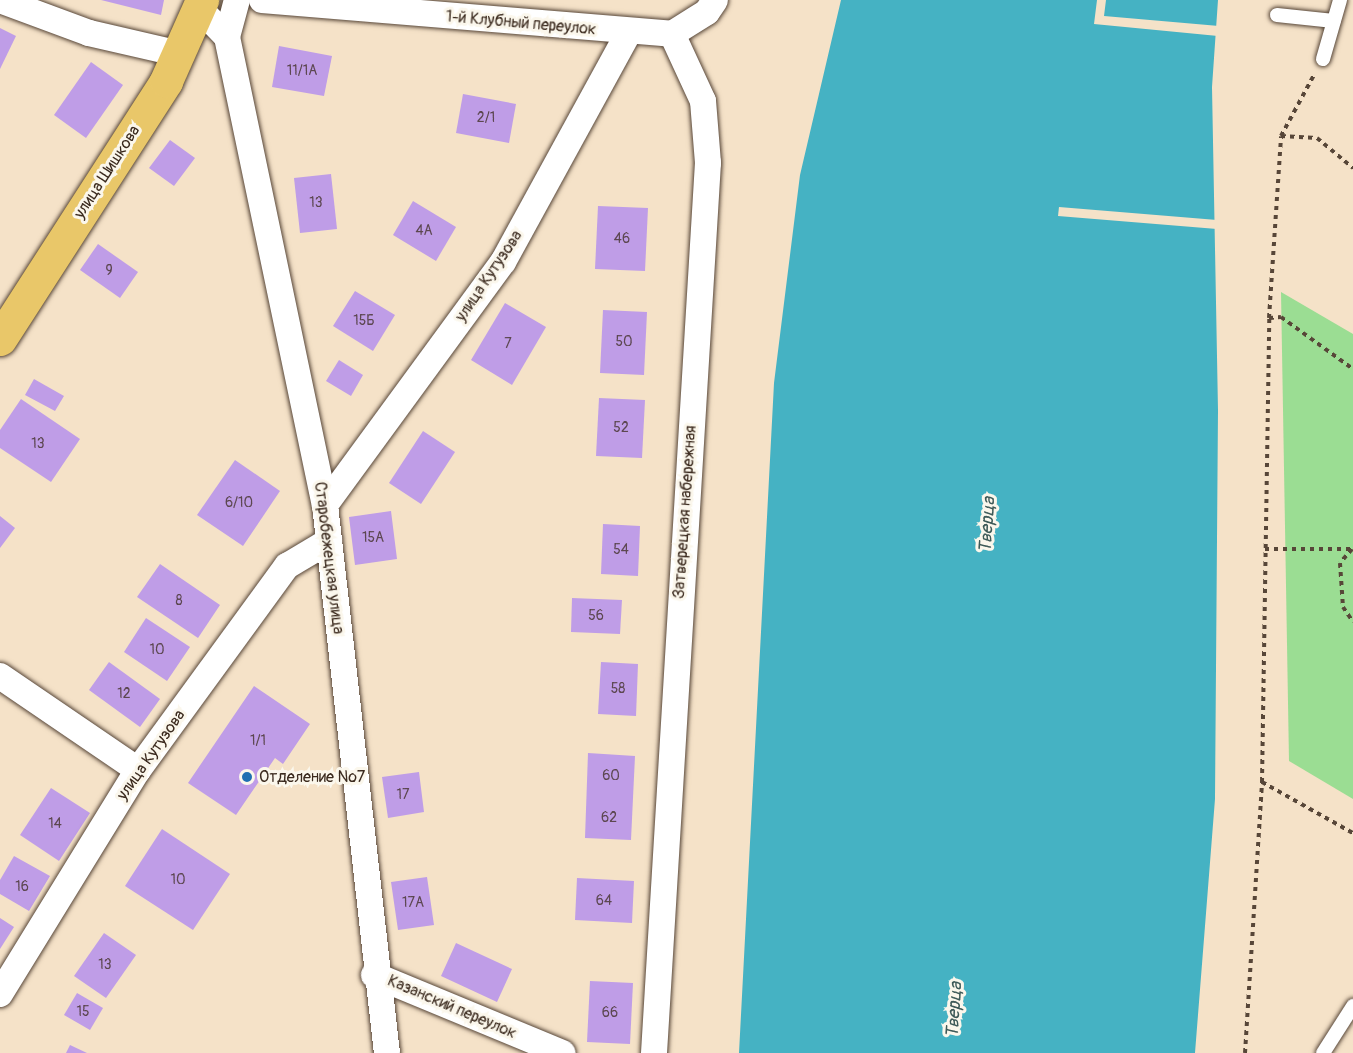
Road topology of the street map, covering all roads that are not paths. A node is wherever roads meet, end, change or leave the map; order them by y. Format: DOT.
graph roads {
  1 [pos="0,0"];
  2 [pos="237,0"];
  3 [pos="262,0"];
  4 [pos="715,0"];
  5 [pos="1340,0"];
  6 [pos="200,4"];
  7 [pos="1277,15"];
  8 [pos="1334,21"];
  9 [pos="629,32"];
  10 [pos="672,34"];
  11 [pos="226,37"];
  12 [pos="180,54"];
  13 [pos="1323,59"];
  14 [pos="0,339"];
  15 [pos="325,505"];
  16 [pos="329,541"];
  17 [pos="0,676"];
  18 [pos="138,770"];
  19 [pos="374,975"];
  20 [pos="0,994"];
  21 [pos="1353,1006"];
  22 [pos="387,1053"];
  23 [pos="562,1053"];
  24 [pos="654,1053"];
  25 [pos="1323,1053"];
  1 -- 12 [label="street"];
  2 -- 11 [label="street"];
  3 -- 9 [label="street, 1-й Клубный переулок"];
  4 -- 10 [label="street"];
  5 -- 8 [label="lane"];
  6 -- 11 [label="street"];
  6 -- 12 [label="main road, улица Шишкова"];
  7 -- 8 [label="lane"];
  8 -- 13 [label="lane"];
  9 -- 10 [label="street, 1-й Клубный переулок"];
  9 -- 15 [label="street, улица Кутузова"];
  10 -- 24 [label="street, Затверецкая набережная"];
  11 -- 15 [label="street, Старобежецкая улица"];
  12 -- 14 [label="main road, улица Шишкова"];
  15 -- 16 [label="street, Старобежецкая улица"];
  16 -- 18 [label="street, улица Кутузова"];
  16 -- 19 [label="street, Старобежецкая улица"];
  17 -- 18 [label="street"];
  18 -- 20 [label="street, улица Кутузова"];
  19 -- 22 [label="street, Старобежецкая улица"];
  19 -- 23 [label="street, Казанский переулок"];
  21 -- 25 [label="lane"];
}
